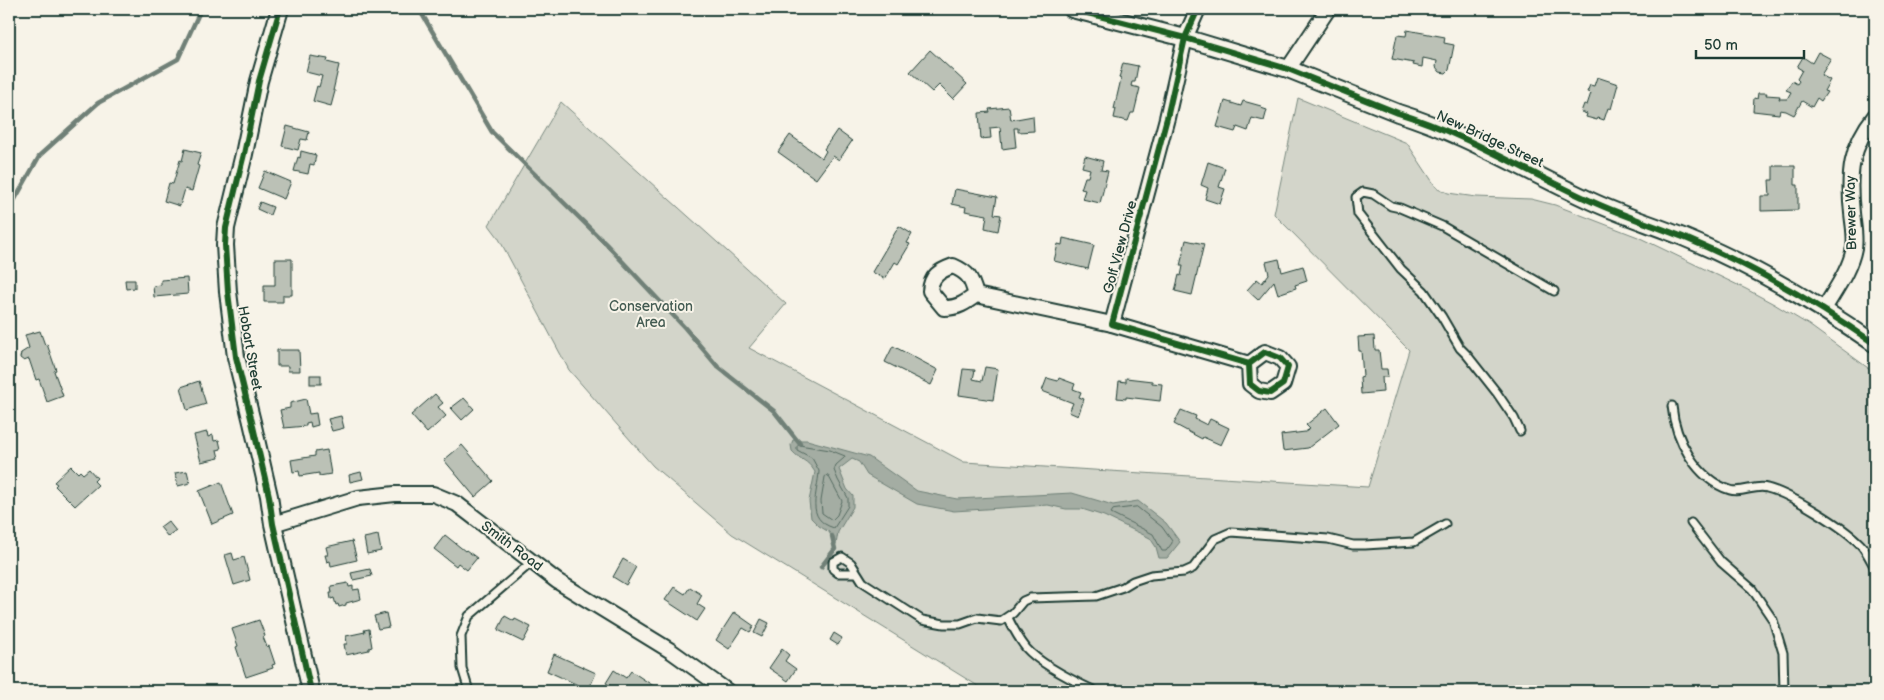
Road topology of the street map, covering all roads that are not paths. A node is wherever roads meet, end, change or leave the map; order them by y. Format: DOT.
graph roads {
  1 [pos="280,9"];
  2 [pos="1072,9"];
  3 [pos="1198,9"];
  4 [pos="1328,9"];
  5 [pos="1185,38"];
  6 [pos="1288,69"];
  7 [pos="1875,116"];
  8 [pos="1554,290"];
  9 [pos="976,295"];
  10 [pos="1824,309"];
  11 [pos="1112,324"];
  12 [pos="1875,344"];
  13 [pos="1249,364"];
  14 [pos="1672,406"];
  15 [pos="1520,431"];
  16 [pos="1691,523"];
  17 [pos="273,524"];
  18 [pos="1445,524"];
  19 [pos="532,562"];
  20 [pos="1875,568"];
  21 [pos="857,573"];
  22 [pos="1008,618"];
  23 [pos="311,691"];
  24 [pos="469,691"];
  25 [pos="727,691"];
  26 [pos="1095,691"];
  27 [pos="1784,691"];
  1 -- 17 [label="street, Hobart Street"];
  2 -- 5 [label="street, New Bridge Street"];
  3 -- 5 [label="street, Golf View Drive"];
  4 -- 6 [label="street"];
  5 -- 6 [label="street, New Bridge Street"];
  5 -- 11 [label="street, Golf View Drive"];
  6 -- 10 [label="street, New Bridge Street"];
  7 -- 10 [label="street, Brewer Way"];
  8 -- 15 [label="lane"];
  9 -- 11 [label="street"];
  10 -- 12 [label="street, New Bridge Street"];
  11 -- 13 [label="street"];
  14 -- 20 [label="lane"];
  16 -- 27 [label="lane"];
  17 -- 19 [label="street, Smith Road"];
  17 -- 23 [label="street, Hobart Street"];
  18 -- 22 [label="lane"];
  19 -- 24 [label="lane"];
  19 -- 25 [label="street, Smith Road"];
  21 -- 22 [label="lane"];
  22 -- 26 [label="lane"];
}
